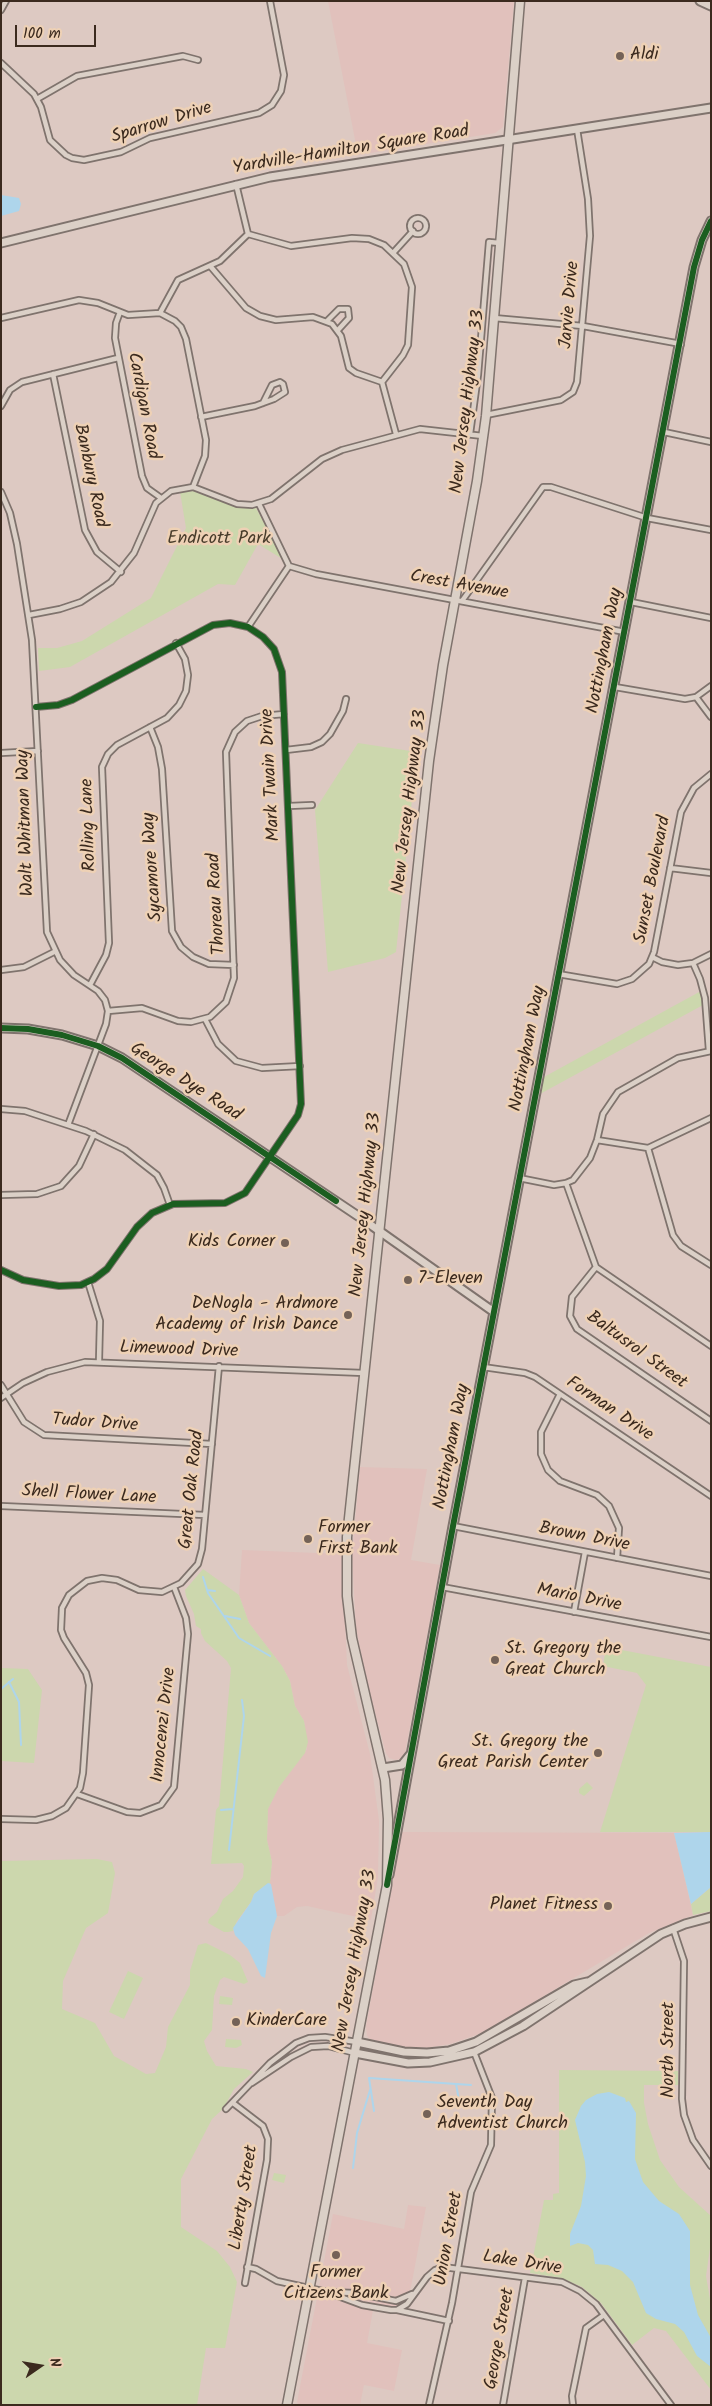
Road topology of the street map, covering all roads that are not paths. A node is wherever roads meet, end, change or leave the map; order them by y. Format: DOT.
graph roads {
  1 [pos="6,1"];
  2 [pos="270,1"];
  3 [pos="520,1"];
  4 [pos="700,1"];
  5 [pos="711,6"];
  6 [pos="1,10"];
  7 [pos="198,60"];
  8 [pos="1,63"];
  9 [pos="36,99"];
  10 [pos="711,108"];
  11 [pos="577,129"];
  12 [pos="509,140"];
  13 [pos="236,184"];
  14 [pos="711,221"];
  15 [pos="413,231"];
  16 [pos="248,234"];
  17 [pos="1,243"];
  18 [pos="500,243"];
  19 [pos="393,253"];
  20 [pos="211,266"];
  21 [pos="120,312"];
  22 [pos="160,313"];
  23 [pos="1,318"];
  24 [pos="494,318"];
  25 [pos="327,320"];
  26 [pos="583,326"];
  27 [pos="338,330"];
  28 [pos="680,344"];
  29 [pos="118,358"];
  30 [pos="54,374"];
  31 [pos="382,382"];
  32 [pos="263,403"];
  33 [pos="1,406"];
  34 [pos="486,416"];
  35 [pos="201,417"];
  36 [pos="664,432"];
  37 [pos="396,434"];
  38 [pos="470,434"];
  39 [pos="483,436"];
  40 [pos="711,442"];
  41 [pos="193,487"];
  42 [pos="2,494"];
  43 [pos="161,498"];
  44 [pos="259,504"];
  45 [pos="647,518"];
  46 [pos="711,530"];
  47 [pos="289,566"];
  48 [pos="121,572"];
  49 [pos="459,600"];
  50 [pos="631,602"];
  51 [pos="29,615"];
  52 [pos="711,618"];
  53 [pos="248,627"];
  54 [pos="625,632"];
  55 [pos="176,643"];
  56 [pos="711,686"];
  57 [pos="615,687"];
  58 [pos="696,697"];
  59 [pos="346,699"];
  60 [pos="36,706"];
  61 [pos="284,714"];
  62 [pos="711,717"];
  63 [pos="150,727"];
  64 [pos="38,750"];
  65 [pos="286,750"];
  66 [pos="1,753"];
  67 [pos="711,774"];
  68 [pos="312,805"];
  69 [pos="289,806"];
  70 [pos="670,868"];
  71 [pos="711,873"];
  72 [pos="54,952"];
  73 [pos="711,954"];
  74 [pos="652,957"];
  75 [pos="693,963"];
  76 [pos="234,965"];
  77 [pos="1,970"];
  78 [pos="558,974"];
  79 [pos="90,985"];
  80 [pos="108,1011"];
  81 [pos="205,1019"];
  82 [pos="1,1028"];
  83 [pos="98,1046"];
  84 [pos="710,1051"];
  85 [pos="300,1066"];
  86 [pos="1,1109"];
  87 [pos="711,1118"];
  88 [pos="68,1125"];
  89 [pos="94,1134"];
  90 [pos="597,1140"];
  91 [pos="648,1148"];
  92 [pos="270,1158"];
  93 [pos="519,1178"];
  94 [pos="566,1183"];
  95 [pos="1,1195"];
  96 [pos="170,1205"];
  97 [pos="379,1231"];
  98 [pos="711,1265"];
  99 [pos="596,1267"];
  100 [pos="1,1270"];
  101 [pos="88,1282"];
  102 [pos="494,1312"];
  103 [pos="711,1346"];
  104 [pos="98,1361"];
  105 [pos="218,1366"];
  106 [pos="483,1366"];
  107 [pos="364,1373"];
  108 [pos="1,1385"];
  109 [pos="7,1394"];
  110 [pos="560,1394"];
  111 [pos="1,1398"];
  112 [pos="711,1422"];
  113 [pos="212,1444"];
  114 [pos="711,1496"];
  115 [pos="1,1506"];
  116 [pos="205,1515"];
  117 [pos="453,1526"];
  118 [pos="585,1552"];
  119 [pos="617,1558"];
  120 [pos="711,1576"];
  121 [pos="442,1587"];
  122 [pos="174,1588"];
  123 [pos="574,1612"];
  124 [pos="711,1638"];
  125 [pos="410,1755"];
  126 [pos="383,1768"];
  127 [pos="77,1794"];
  128 [pos="1,1819"];
  129 [pos="387,1885"];
  130 [pos="711,1917"];
  131 [pos="673,1928"];
  132 [pos="587,1982"];
  133 [pos="358,2042"];
  134 [pos="476,2042"];
  135 [pos="465,2046"];
  136 [pos="474,2052"];
  137 [pos="356,2053"];
  138 [pos="249,2086"];
  139 [pos="233,2102"];
  140 [pos="226,2110"];
  141 [pos="711,2166"];
  142 [pos="248,2267"];
  143 [pos="458,2268"];
  144 [pos="526,2278"];
  145 [pos="244,2283"];
  146 [pos="309,2288"];
  147 [pos="328,2292"];
  148 [pos="412,2294"];
  149 [pos="396,2310"];
  150 [pos="604,2315"];
  151 [pos="449,2321"];
  152 [pos="287,2405"];
  153 [pos="429,2405"];
  154 [pos="503,2405"];
  155 [pos="573,2405"];
  156 [pos="671,2405"];
  1 -- 6 [label="street"];
  2 -- 9 [label="street, Sparrow Drive"];
  3 -- 12 [label="main road, New Jersey Highway 33"];
  4 -- 5 [label="street"];
  7 -- 9 [label="street"];
  8 -- 9 [label="street, Sparrow Drive"];
  10 -- 11 [label="street, Yardville-Hamilton Square Road"];
  11 -- 12 [label="street, Yardville-Hamilton Square Road"];
  11 -- 26 [label="street, Jarvie Drive"];
  12 -- 13 [label="street, Yardville-Hamilton Square Road"];
  12 -- 18 [label="main road, New Jersey Highway 33"];
  13 -- 16 [label="street"];
  13 -- 17 [label="street, Yardville-Hamilton Square Road"];
  14 -- 28 [label="street, Nottingham Way"];
  15 -- 19 [label="street"];
  16 -- 19 [label="street"];
  16 -- 20 [label="street"];
  18 -- 24 [label="main road, New Jersey Highway 33"];
  18 -- 38 [label="street"];
  19 -- 31 [label="street"];
  20 -- 22 [label="street"];
  20 -- 25 [label="street"];
  21 -- 22 [label="street"];
  21 -- 23 [label="street"];
  21 -- 29 [label="street, Cardigan Road"];
  22 -- 35 [label="street"];
  24 -- 26 [label="street"];
  24 -- 34 [label="main road, New Jersey Highway 33"];
  25 -- 27 [label="street"];
  25 -- 27 [label="street"];
  26 -- 28 [label="street"];
  26 -- 34 [label="street, Jarvie Drive"];
  27 -- 31 [label="street"];
  28 -- 36 [label="street, Nottingham Way"];
  29 -- 30 [label="street"];
  29 -- 43 [label="street, Cardigan Road"];
  30 -- 33 [label="street"];
  30 -- 48 [label="street, Banbury Road"];
  31 -- 37 [label="street"];
  32 -- 32 [label="street"];
  32 -- 35 [label="street"];
  34 -- 39 [label="main road, New Jersey Highway 33"];
  35 -- 41 [label="street"];
  36 -- 40 [label="street"];
  36 -- 45 [label="street, Nottingham Way"];
  37 -- 38 [label="street"];
  37 -- 44 [label="street"];
  38 -- 39 [label="street"];
  39 -- 49 [label="main road, New Jersey Highway 33"];
  41 -- 43 [label="street"];
  41 -- 44 [label="street"];
  42 -- 51 [label="street, Walt Whitman Way"];
  43 -- 48 [label="street"];
  44 -- 47 [label="street"];
  45 -- 46 [label="street"];
  45 -- 49 [label="street"];
  45 -- 50 [label="street, Nottingham Way"];
  47 -- 49 [label="street, Crest Avenue"];
  47 -- 53 [label="street"];
  48 -- 51 [label="street"];
  49 -- 54 [label="street, Crest Avenue"];
  49 -- 97 [label="main road, New Jersey Highway 33"];
  50 -- 52 [label="street"];
  50 -- 54 [label="street, Nottingham Way"];
  51 -- 60 [label="street, Walt Whitman Way"];
  53 -- 55 [label="street"];
  53 -- 61 [label="street, Mark Twain Drive"];
  54 -- 57 [label="street, Nottingham Way"];
  55 -- 60 [label="street"];
  55 -- 63 [label="street, Rolling Lane"];
  56 -- 58 [label="street"];
  57 -- 58 [label="street"];
  57 -- 78 [label="street, Nottingham Way"];
  58 -- 62 [label="street"];
  59 -- 65 [label="street"];
  60 -- 64 [label="street, Walt Whitman Way"];
  61 -- 65 [label="street, Mark Twain Drive"];
  61 -- 76 [label="street, Thoreau Road"];
  63 -- 76 [label="street, Sycamore Way"];
  63 -- 79 [label="street, Rolling Lane"];
  64 -- 66 [label="street"];
  64 -- 72 [label="street, Walt Whitman Way"];
  65 -- 69 [label="street, Mark Twain Drive"];
  67 -- 70 [label="street, Sunset Boulevard"];
  68 -- 69 [label="street"];
  69 -- 85 [label="street, Mark Twain Drive"];
  70 -- 71 [label="street"];
  70 -- 74 [label="street, Sunset Boulevard"];
  72 -- 77 [label="street"];
  72 -- 79 [label="street, Walt Whitman Way"];
  73 -- 75 [label="street"];
  74 -- 75 [label="street"];
  74 -- 78 [label="street, Sunset Boulevard"];
  75 -- 84 [label="street"];
  76 -- 81 [label="street, Thoreau Road"];
  78 -- 93 [label="street, Nottingham Way"];
  79 -- 80 [label="street, Walt Whitman Way"];
  80 -- 81 [label="street"];
  80 -- 83 [label="street"];
  81 -- 85 [label="street"];
  82 -- 83 [label="street, George Dye Road"];
  83 -- 88 [label="street"];
  83 -- 92 [label="street, George Dye Road"];
  84 -- 90 [label="street"];
  85 -- 92 [label="street, Mark Twain Drive"];
  86 -- 88 [label="street"];
  87 -- 91 [label="street"];
  88 -- 89 [label="street"];
  89 -- 95 [label="street"];
  89 -- 96 [label="street"];
  90 -- 91 [label="street"];
  90 -- 94 [label="street"];
  91 -- 98 [label="street"];
  92 -- 96 [label="street, Mark Twain Drive"];
  92 -- 97 [label="street, George Dye Road"];
  93 -- 94 [label="street"];
  93 -- 102 [label="street, Nottingham Way"];
  94 -- 99 [label="street"];
  96 -- 101 [label="street"];
  97 -- 102 [label="street, George Dye Road"];
  97 -- 107 [label="main road, New Jersey Highway 33"];
  99 -- 103 [label="street"];
  99 -- 112 [label="street, Baltusrol Street"];
  100 -- 101 [label="street"];
  101 -- 104 [label="street"];
  102 -- 106 [label="street, Nottingham Way"];
  104 -- 105 [label="street, Limewood Drive"];
  104 -- 109 [label="street, Limewood Drive"];
  105 -- 107 [label="street, Limewood Drive"];
  105 -- 113 [label="street, Great Oak Road"];
  106 -- 110 [label="street, Forman Drive"];
  106 -- 117 [label="street, Nottingham Way"];
  107 -- 126 [label="main road, New Jersey Highway 33"];
  108 -- 109 [label="street, Tudor Drive"];
  109 -- 111 [label="street, Limewood Drive"];
  109 -- 113 [label="street, Tudor Drive"];
  110 -- 114 [label="street, Forman Drive"];
  110 -- 119 [label="street"];
  113 -- 116 [label="street, Great Oak Road"];
  115 -- 116 [label="street, Shell Flower Lane"];
  116 -- 122 [label="street, Great Oak Road"];
  117 -- 118 [label="street, Brown Drive"];
  117 -- 121 [label="street, Nottingham Way"];
  118 -- 119 [label="street, Brown Drive"];
  118 -- 123 [label="street"];
  119 -- 120 [label="street, Brown Drive"];
  121 -- 123 [label="street, Mario Drive"];
  121 -- 125 [label="street, Nottingham Way"];
  122 -- 127 [label="street, Innocenzi Drive"];
  122 -- 127 [label="street"];
  123 -- 124 [label="street, Mario Drive"];
  125 -- 126 [label="street"];
  125 -- 129 [label="street, Nottingham Way"];
  126 -- 129 [label="main road, New Jersey Highway 33"];
  127 -- 128 [label="street"];
  129 -- 133 [label="main road, New Jersey Highway 33"];
  130 -- 131 [label="street"];
  131 -- 132 [label="street"];
  131 -- 141 [label="street, North Street"];
  132 -- 134 [label="street"];
  132 -- 136 [label="street"];
  133 -- 135 [label="street"];
  133 -- 137 [label="main road, New Jersey Highway 33"];
  133 -- 138 [label="street"];
  134 -- 135 [label="street"];
  134 -- 136 [label="street"];
  135 -- 136 [label="street"];
  136 -- 137 [label="street"];
  136 -- 143 [label="street, Union Street"];
  137 -- 138 [label="street"];
  137 -- 146 [label="main road, New Jersey Highway 33"];
  138 -- 139 [label="street"];
  139 -- 140 [label="street"];
  139 -- 142 [label="street, Liberty Street"];
  142 -- 145 [label="street, Liberty Street"];
  142 -- 146 [label="street"];
  143 -- 144 [label="street, Lake Drive"];
  143 -- 148 [label="street, Lake Drive"];
  143 -- 151 [label="street, Union Street"];
  144 -- 150 [label="street, Lake Drive"];
  144 -- 154 [label="street, George Street"];
  146 -- 147 [label="street"];
  146 -- 152 [label="main road, New Jersey Highway 33"];
  147 -- 148 [label="street"];
  147 -- 149 [label="street"];
  148 -- 149 [label="street, Lake Drive"];
  149 -- 151 [label="street"];
  150 -- 155 [label="street"];
  150 -- 156 [label="street, Lake Drive"];
  151 -- 153 [label="street, Union Street"];
}
